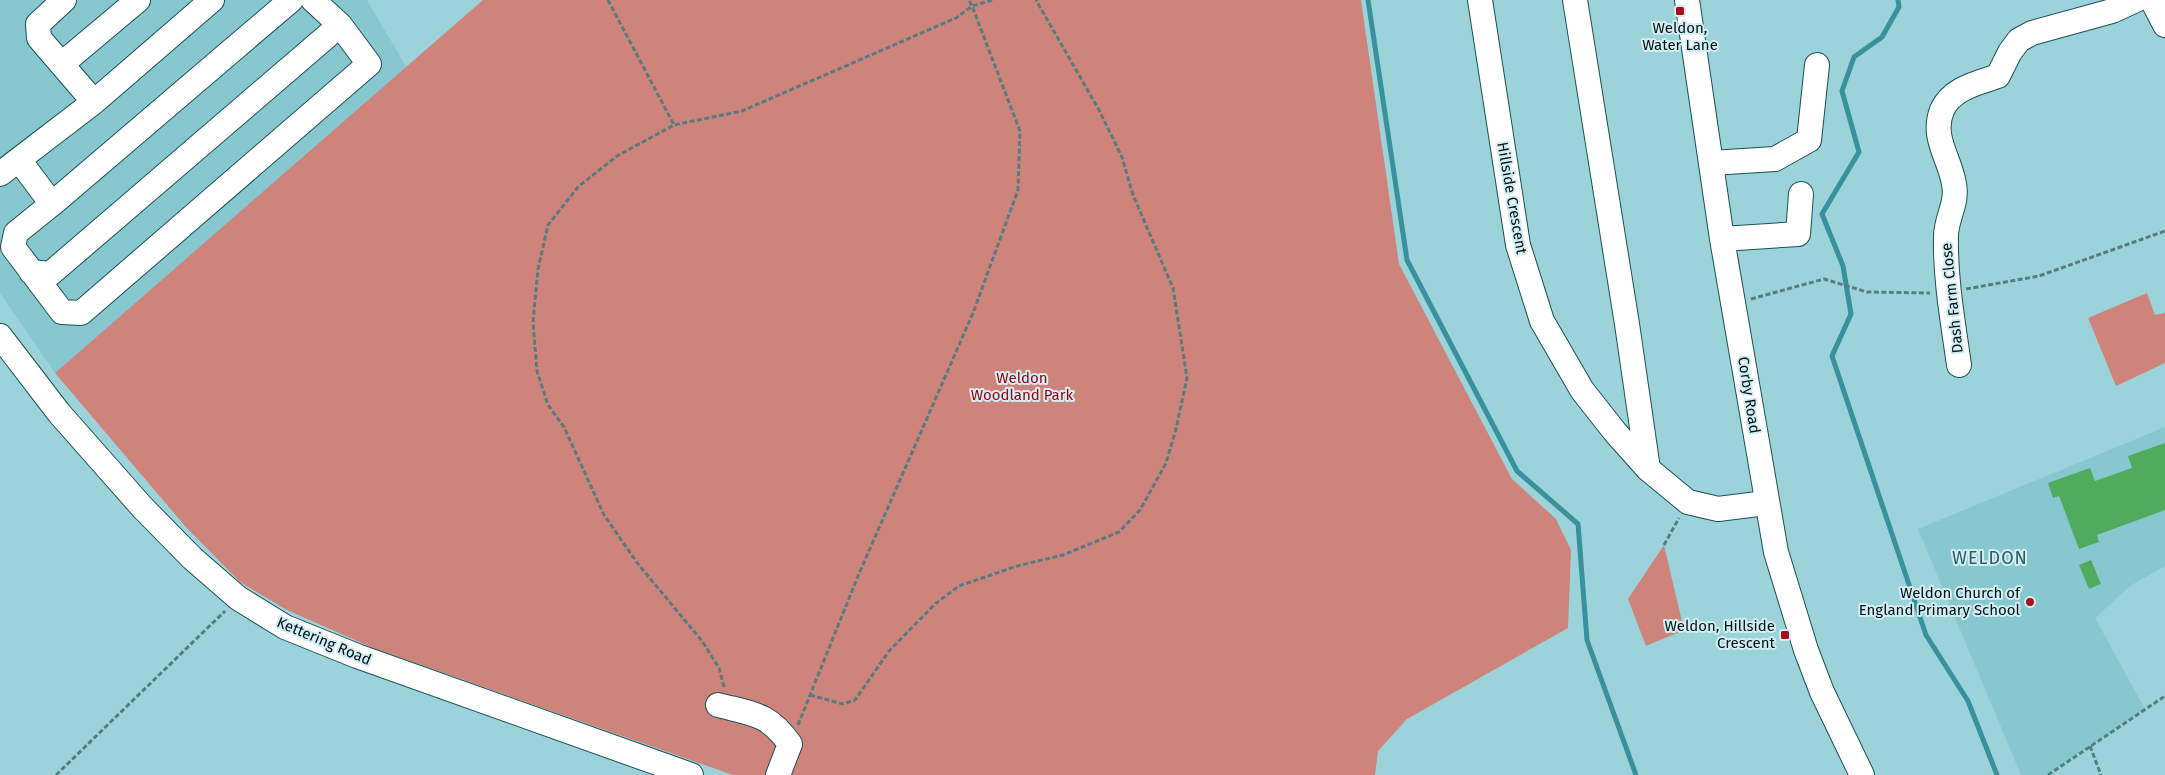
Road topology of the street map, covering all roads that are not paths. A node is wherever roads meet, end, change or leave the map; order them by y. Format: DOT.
graph roads {
  1 [pos="64,0"];
  2 [pos="138,0"];
  3 [pos="212,0"];
  4 [pos="291,0"];
  5 [pos="313,0"];
  6 [pos="1480,0"];
  7 [pos="1575,0"];
  8 [pos="1687,0"];
  9 [pos="2136,0"];
  10 [pos="2152,0"];
  11 [pos="340,25"];
  12 [pos="2165,25"];
  13 [pos="63,63"];
  14 [pos="1817,65"];
  15 [pos="94,102"];
  16 [pos="19,160"];
  17 [pos="1711,163"];
  18 [pos="0,174"];
  19 [pos="1801,194"];
  20 [pos="52,204"];
  21 [pos="1722,239"];
  22 [pos="31,272"];
  23 [pos="0,336"];
  24 [pos="1959,365"];
  25 [pos="1648,469"];
  26 [pos="1766,503"];
  27 [pos="718,705"];
  28 [pos="691,775"];
  29 [pos="778,775"];
  30 [pos="1862,775"];
  1 -- 13 [label="street"];
  2 -- 13 [label="street"];
  3 -- 15 [label="street"];
  4 -- 20 [label="street"];
  5 -- 11 [label="street"];
  6 -- 25 [label="street, Hillside Crescent"];
  7 -- 25 [label="street"];
  8 -- 17 [label="street, Corby Road"];
  9 -- 24 [label="street, Dash Farm Close"];
  10 -- 12 [label="street"];
  11 -- 22 [label="street"];
  11 -- 22 [label="street"];
  13 -- 15 [label="street"];
  14 -- 17 [label="street"];
  15 -- 16 [label="street"];
  16 -- 18 [label="street"];
  16 -- 20 [label="street"];
  17 -- 21 [label="street, Corby Road"];
  19 -- 21 [label="street"];
  20 -- 22 [label="street"];
  21 -- 26 [label="street, Corby Road"];
  23 -- 28 [label="street, Kettering Road"];
  25 -- 26 [label="street, Hillside Crescent"];
  26 -- 30 [label="street, Corby Road"];
  27 -- 29 [label="street"];
}
